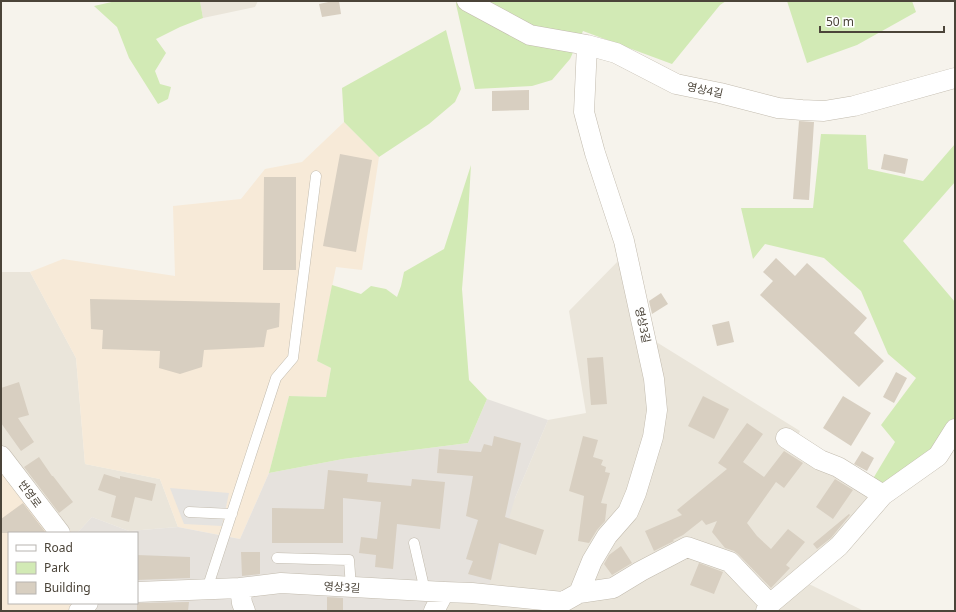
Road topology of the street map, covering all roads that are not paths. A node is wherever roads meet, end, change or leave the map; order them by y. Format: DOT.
graph roads {
  1 [pos="467,1"];
  2 [pos="587,45"];
  3 [pos="955,78"];
  4 [pos="316,176"];
  5 [pos="955,429"];
  6 [pos="786,438"];
  7 [pos="1,456"];
  8 [pos="883,495"];
  9 [pos="189,512"];
  10 [pos="232,514"];
  11 [pos="59,532"];
  12 [pos="414,542"];
  13 [pos="277,558"];
  14 [pos="351,587"];
  15 [pos="240,588"];
  16 [pos="207,589"];
  17 [pos="138,592"];
  18 [pos="435,592"];
  19 [pos="579,593"];
  20 [pos="87,604"];
  21 [pos="768,608"];
  22 [pos="79,611"];
  23 [pos="245,611"];
  24 [pos="434,611"];
  1 -- 2 [label="street, 영상4길"];
  2 -- 3 [label="street, 영상4길"];
  2 -- 19 [label="street, 영상3길"];
  4 -- 10 [label="lane"];
  5 -- 8 [label="street, 영상3길"];
  6 -- 8 [label="street"];
  7 -- 11 [label="street, 번영로"];
  8 -- 21 [label="street, 영상3길"];
  9 -- 10 [label="lane"];
  10 -- 16 [label="lane"];
  12 -- 18 [label="lane"];
  13 -- 14 [label="lane"];
  14 -- 15 [label="street, 영상3길"];
  14 -- 18 [label="street, 영상3길"];
  15 -- 16 [label="street, 영상3길"];
  15 -- 23 [label="street"];
  16 -- 17 [label="street, 영상3길"];
  18 -- 19 [label="street, 영상3길"];
  18 -- 24 [label="street"];
  19 -- 21 [label="street, 영상3길"];
  20 -- 22 [label="street"];
}
